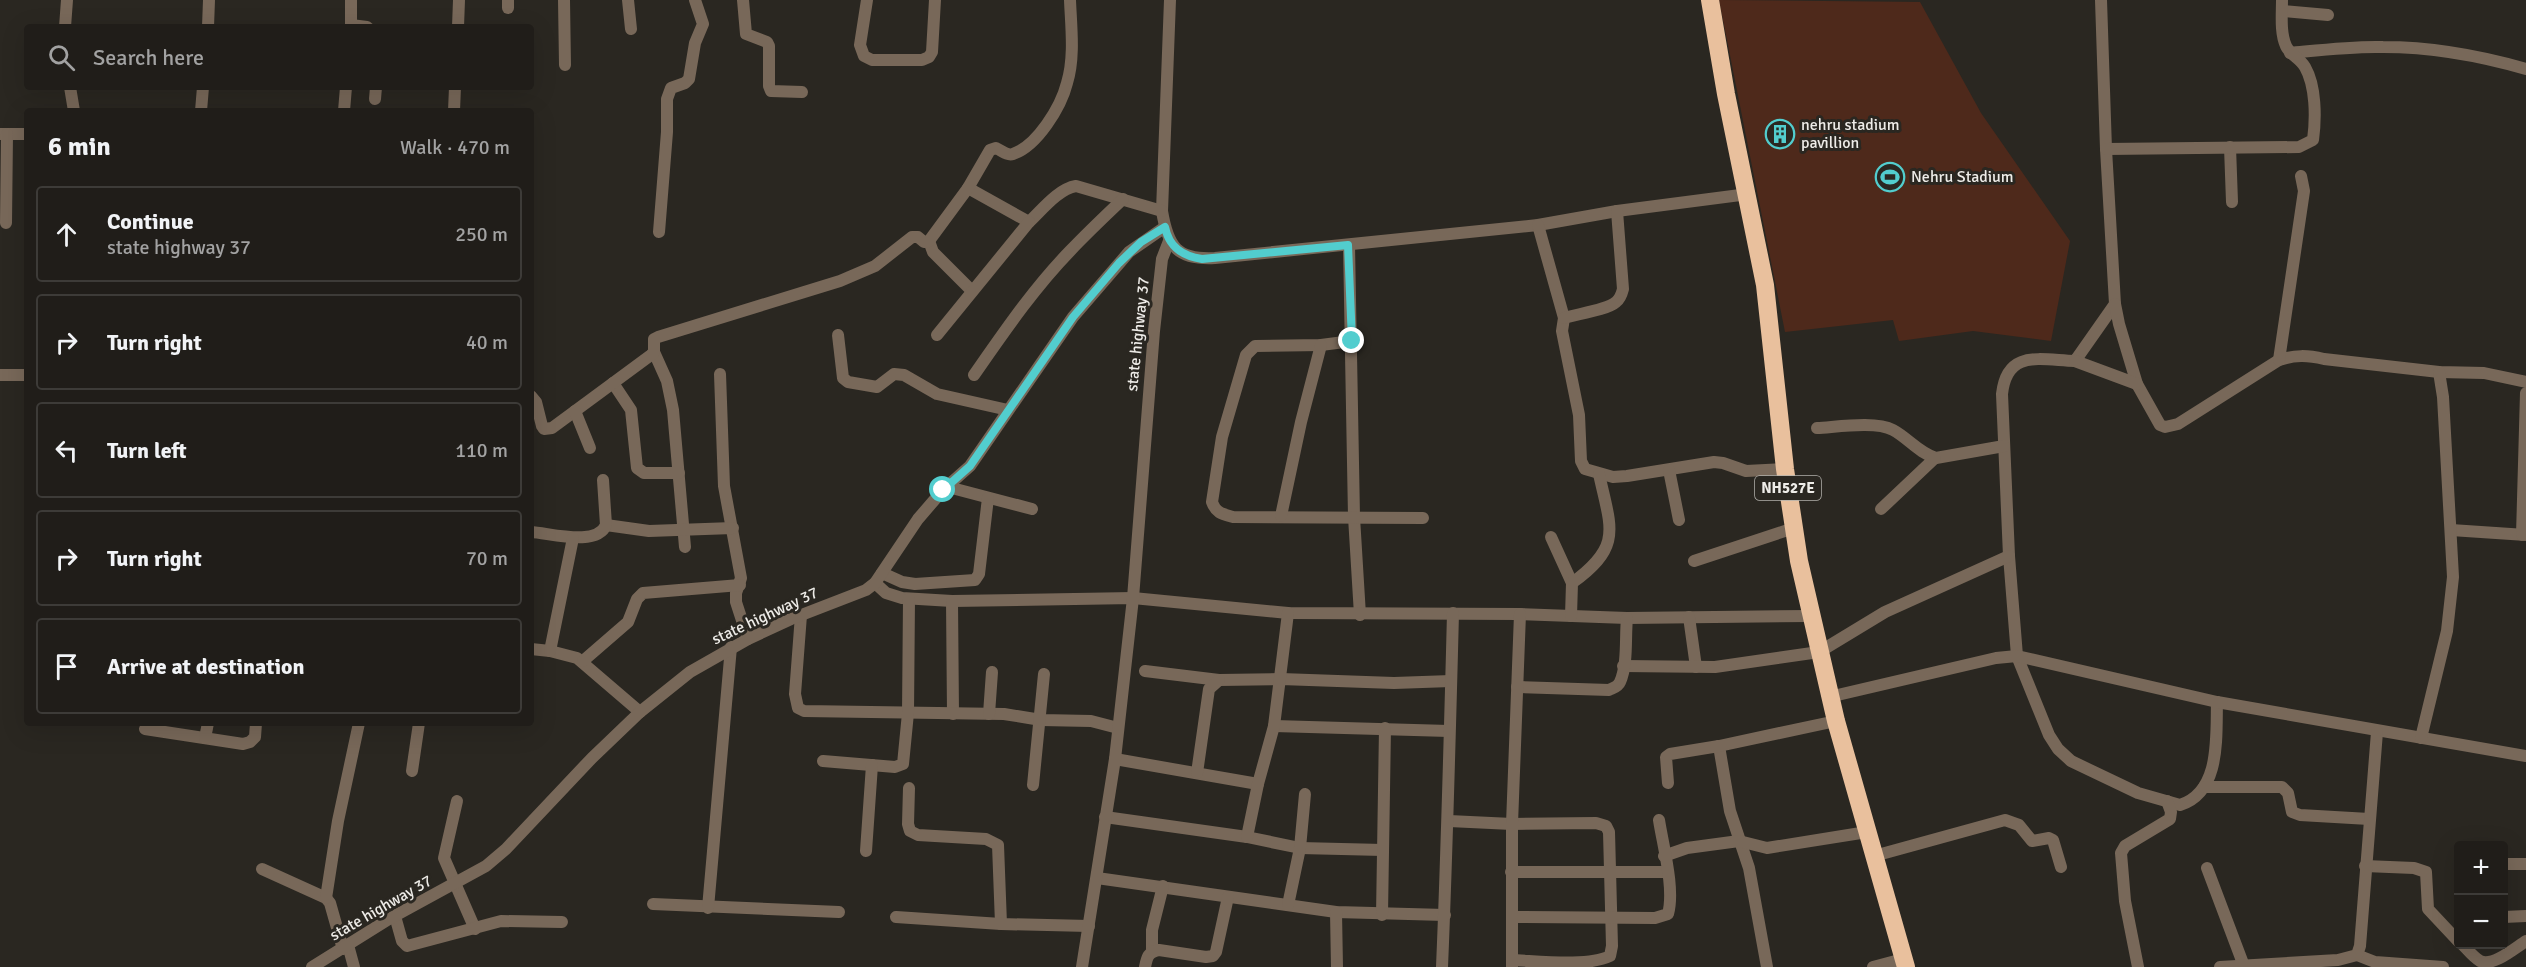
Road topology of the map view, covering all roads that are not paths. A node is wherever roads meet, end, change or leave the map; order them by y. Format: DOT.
graph roads {
  1 [pos="67,0"];
  2 [pos="209,0"];
  3 [pos="351,0"];
  4 [pos="459,0"];
  5 [pos="564,0"];
  6 [pos="628,0"];
  7 [pos="695,0"];
  8 [pos="743,0"];
  9 [pos="867,0"];
  10 [pos="935,0"];
  11 [pos="1070,0"];
  12 [pos="1170,0"];
  13 [pos="1710,0"];
  14 [pos="2101,0"];
  15 [pos="2282,6"];
  16 [pos="2328,15"];
  17 [pos="65,24"];
  18 [pos="208,24"];
  19 [pos="351,24"];
  20 [pos="458,24"];
  21 [pos="632,29"];
  22 [pos="2290,53"];
  23 [pos="565,65"];
  24 [pos="2526,69"];
  25 [pos="70,90"];
  26 [pos="203,90"];
  27 [pos="346,90"];
  28 [pos="455,90"];
  29 [pos="802,92"];
  30 [pos="74,108"];
  31 [pos="201,108"];
  32 [pos="344,108"];
  33 [pos="454,108"];
  34 [pos="3,134"];
  35 [pos="24,134"];
  36 [pos="2230,147"];
  37 [pos="2106,148"];
  38 [pos="2301,176"];
  39 [pos="968,188"];
  40 [pos="1748,194"];
  41 [pos="1123,199"];
  42 [pos="2232,202"];
  43 [pos="1162,211"];
  44 [pos="1617,211"];
  45 [pos="1029,222"];
  46 [pos="6,223"];
  47 [pos="1538,225"];
  48 [pos="1165,227"];
  49 [pos="659,232"];
  50 [pos="929,241"];
  51 [pos="1169,241"];
  52 [pos="1348,245"];
  53 [pos="972,291"];
  54 [pos="2115,304"];
  55 [pos="1564,318"];
  56 [pos="838,335"];
  57 [pos="936,335"];
  58 [pos="1352,341"];
  59 [pos="1321,345"];
  60 [pos="654,352"];
  61 [pos="2279,360"];
  62 [pos="2075,361"];
  63 [pos="2439,372"];
  64 [pos="720,374"];
  65 [pos="0,375"];
  66 [pos="24,375"];
  67 [pos="974,375"];
  68 [pos="2526,382"];
  69 [pos="613,383"];
  70 [pos="2137,384"];
  71 [pos="2526,393"];
  72 [pos="534,400"];
  73 [pos="1008,410"];
  74 [pos="575,411"];
  75 [pos="1817,428"];
  76 [pos="2004,446"];
  77 [pos="590,448"];
  78 [pos="1935,458"];
  79 [pos="1785,469"];
  80 [pos="1669,470"];
  81 [pos="679,473"];
  82 [pos="1599,474"];
  83 [pos="603,480"];
  84 [pos="948,487"];
  85 [pos="988,498"];
  86 [pos="1032,509"];
  87 [pos="1881,509"];
  88 [pos="1281,516"];
  89 [pos="1354,517"];
  90 [pos="1424,518"];
  91 [pos="1679,520"];
  92 [pos="606,525"];
  93 [pos="733,528"];
  94 [pos="1794,528"];
  95 [pos="2451,530"];
  96 [pos="684,531"];
  97 [pos="534,532"];
  98 [pos="2524,535"];
  99 [pos="1551,537"];
  100 [pos="573,538"];
  101 [pos="685,547"];
  102 [pos="2009,556"];
  103 [pos="1694,561"];
  104 [pos="878,578"];
  105 [pos="1572,583"];
  106 [pos="740,585"];
  107 [pos="1133,598"];
  108 [pos="909,599"];
  109 [pos="952,601"];
  110 [pos="1288,613"];
  111 [pos="1453,613"];
  112 [pos="1520,614"];
  113 [pos="801,615"];
  114 [pos="1360,615"];
  115 [pos="1571,616"];
  116 [pos="1689,616"];
  117 [pos="1810,616"];
  118 [pos="1627,618"];
  119 [pos="748,639"];
  120 [pos="731,647"];
  121 [pos="534,649"];
  122 [pos="550,651"];
  123 [pos="1819,652"];
  124 [pos="2017,656"];
  125 [pos="583,661"];
  126 [pos="1623,666"];
  127 [pos="1696,668"];
  128 [pos="1145,670"];
  129 [pos="992,672"];
  130 [pos="1044,674"];
  131 [pos="1281,679"];
  132 [pos="1219,680"];
  133 [pos="1451,681"];
  134 [pos="1517,687"];
  135 [pos="1829,697"];
  136 [pos="2217,702"];
  137 [pos="640,712"];
  138 [pos="908,713"];
  139 [pos="953,714"];
  140 [pos="989,714"];
  141 [pos="1041,720"];
  142 [pos="1836,721"];
  143 [pos="208,726"];
  144 [pos="256,726"];
  145 [pos="358,726"];
  146 [pos="419,726"];
  147 [pos="1274,726"];
  148 [pos="1119,728"];
  149 [pos="1385,728"];
  150 [pos="145,729"];
  151 [pos="1449,731"];
  152 [pos="2377,732"];
  153 [pos="206,738"];
  154 [pos="2421,738"];
  155 [pos="1719,746"];
  156 [pos="2526,756"];
  157 [pos="1115,759"];
  158 [pos="823,761"];
  159 [pos="872,765"];
  160 [pos="412,771"];
  161 [pos="1197,773"];
  162 [pos="1668,783"];
  163 [pos="1258,784"];
  164 [pos="1034,785"];
  165 [pos="2204,787"];
  166 [pos="909,788"];
  167 [pos="1305,794"];
  168 [pos="457,801"];
  169 [pos="2167,801"];
  170 [pos="1105,817"];
  171 [pos="2369,819"];
  172 [pos="1659,820"];
  173 [pos="1449,821"];
  174 [pos="1512,824"];
  175 [pos="1867,832"];
  176 [pos="1247,837"];
  177 [pos="1739,841"];
  178 [pos="1300,848"];
  179 [pos="1383,850"];
  180 [pos="866,851"];
  181 [pos="1664,856"];
  182 [pos="1874,856"];
  183 [pos="2508,864"];
  184 [pos="2526,864"];
  185 [pos="2365,866"];
  186 [pos="2061,867"];
  187 [pos="2207,868"];
  188 [pos="262,869"];
  189 [pos="1511,872"];
  190 [pos="1667,872"];
  191 [pos="1611,873"];
  192 [pos="1097,878"];
  193 [pos="454,885"];
  194 [pos="1163,886"];
  195 [pos="326,897"];
  196 [pos="1228,897"];
  197 [pos="653,904"];
  198 [pos="1288,905"];
  199 [pos="708,908"];
  200 [pos="839,912"];
  201 [pos="1336,912"];
  202 [pos="1382,915"];
  203 [pos="1445,915"];
  204 [pos="395,916"];
  205 [pos="2526,916"];
  206 [pos="896,917"];
  207 [pos="1512,917"];
  208 [pos="2508,917"];
  209 [pos="1610,919"];
  210 [pos="562,922"];
  211 [pos="1000,924"];
  212 [pos="1089,926"];
  213 [pos="475,929"];
  214 [pos="2454,937"];
  215 [pos="2526,941"];
  216 [pos="346,947"];
  217 [pos="2466,949"];
  218 [pos="1152,951"];
  219 [pos="2357,956"];
  220 [pos="1904,963"];
  221 [pos="1512,964"];
  222 [pos="2244,966"];
  223 [pos="2480,966"];
  224 [pos="312,967"];
  225 [pos="354,967"];
  226 [pos="1082,967"];
  227 [pos="1145,967"];
  228 [pos="1336,967"];
  229 [pos="1442,967"];
  230 [pos="1767,967"];
  231 [pos="1873,967"];
  232 [pos="2138,967"];
  233 [pos="2220,967"];
  234 [pos="2435,967"];
  235 [pos="2443,967"];
  1 -- 17 [label="street"];
  2 -- 18 [label="street"];
  3 -- 19 [label="street"];
  4 -- 20 [label="street"];
  5 -- 23 [label="street"];
  6 -- 21 [label="street"];
  7 -- 49 [label="street"];
  8 -- 29 [label="street"];
  9 -- 10 [label="street"];
  11 -- 39 [label="street"];
  12 -- 43 [label="street"];
  13 -- 40 [label="highway, NH527E"];
  14 -- 37 [label="street"];
  15 -- 16 [label="street"];
  15 -- 22 [label="street"];
  22 -- 24 [label="street"];
  22 -- 36 [label="street"];
  25 -- 30 [label="street"];
  26 -- 31 [label="street"];
  27 -- 32 [label="street"];
  28 -- 33 [label="street"];
  34 -- 35 [label="street"];
  34 -- 46 [label="street"];
  36 -- 37 [label="street"];
  36 -- 42 [label="street"];
  37 -- 54 [label="street"];
  38 -- 61 [label="street"];
  39 -- 45 [label="street"];
  39 -- 50 [label="street"];
  40 -- 44 [label="street"];
  40 -- 79 [label="highway, NH527E"];
  41 -- 43 [label="street"];
  41 -- 45 [label="street"];
  41 -- 67 [label="street"];
  43 -- 48 [label="street"];
  44 -- 47 [label="street"];
  44 -- 55 [label="street"];
  45 -- 53 [label="street"];
  47 -- 52 [label="street"];
  47 -- 55 [label="street"];
  48 -- 51 [label="street"];
  48 -- 73 [label="street, state highway 37"];
  50 -- 53 [label="street"];
  50 -- 60 [label="street"];
  51 -- 52 [label="street"];
  51 -- 107 [label="street, state highway 37"];
  52 -- 58 [label="street"];
  53 -- 57 [label="street"];
  54 -- 62 [label="street"];
  54 -- 70 [label="street"];
  55 -- 82 [label="street"];
  56 -- 73 [label="street"];
  58 -- 59 [label="street"];
  58 -- 89 [label="street"];
  59 -- 88 [label="street"];
  59 -- 88 [label="street"];
  60 -- 69 [label="street"];
  60 -- 81 [label="street"];
  61 -- 63 [label="street"];
  61 -- 70 [label="street"];
  62 -- 70 [label="street"];
  62 -- 76 [label="street"];
  63 -- 68 [label="street"];
  63 -- 95 [label="street"];
  64 -- 93 [label="street"];
  65 -- 66 [label="street"];
  69 -- 74 [label="street"];
  69 -- 81 [label="street"];
  71 -- 98 [label="street"];
  72 -- 74 [label="street"];
  73 -- 84 [label="street, state highway 37"];
  74 -- 77 [label="street"];
  75 -- 78 [label="street"];
  76 -- 78 [label="street"];
  76 -- 102 [label="street"];
  78 -- 87 [label="street"];
  79 -- 80 [label="street"];
  79 -- 94 [label="highway, NH527E"];
  80 -- 82 [label="street"];
  80 -- 91 [label="street"];
  81 -- 96 [label="street"];
  82 -- 105 [label="street"];
  83 -- 92 [label="street"];
  84 -- 85 [label="street"];
  84 -- 104 [label="street, state highway 37"];
  85 -- 86 [label="street"];
  85 -- 104 [label="street"];
  88 -- 89 [label="street"];
  89 -- 90 [label="street"];
  89 -- 114 [label="street"];
  92 -- 96 [label="street"];
  92 -- 100 [label="street"];
  93 -- 96 [label="street"];
  93 -- 106 [label="street"];
  94 -- 103 [label="street"];
  94 -- 117 [label="highway, NH527E"];
  95 -- 98 [label="street"];
  95 -- 154 [label="street"];
  96 -- 101 [label="street"];
  97 -- 100 [label="street"];
  99 -- 105 [label="street"];
  100 -- 122 [label="street"];
  102 -- 123 [label="street"];
  102 -- 124 [label="street"];
  104 -- 108 [label="street"];
  104 -- 113 [label="street, state highway 37"];
  105 -- 115 [label="street"];
  106 -- 119 [label="street"];
  106 -- 125 [label="street"];
  107 -- 109 [label="street"];
  107 -- 110 [label="street"];
  107 -- 148 [label="street, state highway 37"];
  108 -- 109 [label="street"];
  108 -- 138 [label="street"];
  109 -- 139 [label="street"];
  110 -- 114 [label="street"];
  110 -- 131 [label="street"];
  111 -- 112 [label="street"];
  111 -- 114 [label="street"];
  111 -- 133 [label="street"];
  112 -- 115 [label="street"];
  112 -- 134 [label="street"];
  113 -- 119 [label="street, state highway 37"];
  113 -- 138 [label="street"];
  115 -- 118 [label="street"];
  116 -- 117 [label="street"];
  116 -- 118 [label="street"];
  116 -- 127 [label="street"];
  117 -- 123 [label="highway, NH527E"];
  118 -- 126 [label="street"];
  119 -- 120 [label="street, state highway 37"];
  120 -- 137 [label="street, state highway 37"];
  120 -- 199 [label="street"];
  121 -- 122 [label="street"];
  122 -- 125 [label="street"];
  123 -- 127 [label="street"];
  123 -- 135 [label="highway, NH527E"];
  124 -- 135 [label="street"];
  124 -- 136 [label="street"];
  124 -- 169 [label="street"];
  125 -- 137 [label="street"];
  126 -- 127 [label="street"];
  126 -- 134 [label="street"];
  128 -- 132 [label="street"];
  129 -- 140 [label="street"];
  130 -- 141 [label="street"];
  131 -- 132 [label="street"];
  131 -- 133 [label="street"];
  131 -- 147 [label="street"];
  132 -- 161 [label="street"];
  133 -- 151 [label="street"];
  134 -- 174 [label="street"];
  135 -- 142 [label="highway, NH527E"];
  136 -- 152 [label="street"];
  136 -- 165 [label="street"];
  137 -- 193 [label="street, state highway 37"];
  138 -- 139 [label="street"];
  138 -- 159 [label="street"];
  139 -- 140 [label="street"];
  140 -- 141 [label="street"];
  141 -- 148 [label="street"];
  141 -- 164 [label="street"];
  142 -- 155 [label="street"];
  142 -- 175 [label="highway, NH527E"];
  143 -- 153 [label="street"];
  144 -- 153 [label="street"];
  145 -- 195 [label="street"];
  146 -- 160 [label="street"];
  147 -- 149 [label="street"];
  147 -- 163 [label="street"];
  148 -- 157 [label="street, state highway 37"];
  149 -- 151 [label="street"];
  149 -- 179 [label="street"];
  150 -- 153 [label="street"];
  151 -- 173 [label="street"];
  152 -- 154 [label="street"];
  152 -- 171 [label="street"];
  154 -- 156 [label="street"];
  155 -- 162 [label="street"];
  155 -- 177 [label="street"];
  157 -- 161 [label="street"];
  157 -- 170 [label="street, state highway 37"];
  158 -- 159 [label="street"];
  159 -- 180 [label="street"];
  161 -- 163 [label="street"];
  163 -- 176 [label="street"];
  165 -- 169 [label="street"];
  165 -- 171 [label="street"];
  166 -- 211 [label="street"];
  167 -- 178 [label="street"];
  168 -- 193 [label="street"];
  169 -- 232 [label="street"];
  170 -- 176 [label="street"];
  170 -- 192 [label="street, state highway 37"];
  171 -- 185 [label="street"];
  172 -- 181 [label="street"];
  173 -- 174 [label="street"];
  173 -- 203 [label="street"];
  174 -- 189 [label="street"];
  174 -- 191 [label="street"];
  175 -- 177 [label="street"];
  175 -- 182 [label="highway, NH527E"];
  176 -- 178 [label="street"];
  177 -- 181 [label="street"];
  177 -- 230 [label="street"];
  178 -- 179 [label="street"];
  178 -- 198 [label="street"];
  179 -- 202 [label="street"];
  181 -- 190 [label="street"];
  182 -- 186 [label="street"];
  182 -- 220 [label="highway, NH527E"];
  183 -- 184 [label="street"];
  185 -- 214 [label="street"];
  185 -- 219 [label="street"];
  187 -- 222 [label="street"];
  188 -- 195 [label="street"];
  189 -- 191 [label="street"];
  189 -- 207 [label="street"];
  190 -- 191 [label="street"];
  190 -- 209 [label="street"];
  191 -- 209 [label="street"];
  192 -- 194 [label="street"];
  192 -- 212 [label="street, state highway 37"];
  193 -- 204 [label="street, state highway 37"];
  193 -- 213 [label="street"];
  194 -- 196 [label="street"];
  194 -- 218 [label="street"];
  195 -- 216 [label="street"];
  196 -- 198 [label="street"];
  196 -- 218 [label="street"];
  197 -- 199 [label="street"];
  198 -- 201 [label="street"];
  199 -- 200 [label="street"];
  201 -- 202 [label="street"];
  201 -- 228 [label="street"];
  202 -- 203 [label="street"];
  203 -- 229 [label="street"];
  204 -- 213 [label="street"];
  204 -- 216 [label="street, state highway 37"];
  205 -- 208 [label="street"];
  206 -- 211 [label="street"];
  207 -- 209 [label="street"];
  207 -- 221 [label="street"];
  209 -- 221 [label="street"];
  210 -- 213 [label="street"];
  211 -- 212 [label="street"];
  212 -- 226 [label="street, state highway 37"];
  215 -- 223 [label="street"];
  216 -- 224 [label="street, state highway 37"];
  216 -- 225 [label="street"];
  217 -- 223 [label="street"];
  218 -- 227 [label="street"];
  219 -- 222 [label="street"];
  219 -- 234 [label="street"];
  220 -- 231 [label="street"];
  222 -- 233 [label="street"];
  234 -- 235 [label="street"];
}
